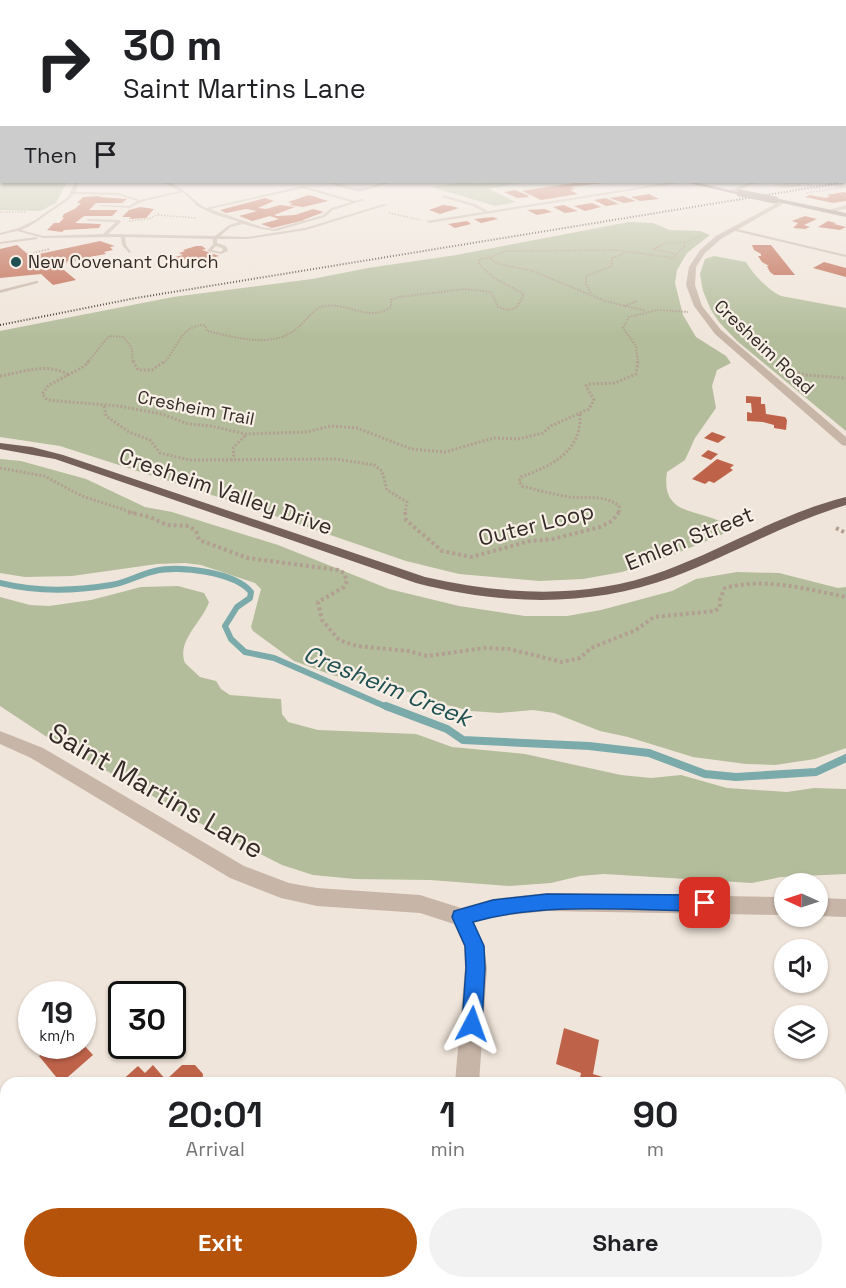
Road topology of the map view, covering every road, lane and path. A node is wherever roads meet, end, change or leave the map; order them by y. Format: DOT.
graph roads {
  1 [pos="43,217"];
  2 [pos="228,217"];
  3 [pos="320,217"];
  4 [pos="343,217"];
  5 [pos="410,217"];
  6 [pos="454,217"];
  7 [pos="753,217"];
  8 [pos="88,220"];
  9 [pos="429,221"];
  10 [pos="241,222"];
  11 [pos="17,230"];
  12 [pos="733,230"];
  13 [pos="0,234"];
  14 [pos="104,235"];
  15 [pos="123,236"];
  16 [pos="704,236"];
  17 [pos="43,237"];
  18 [pos="215,241"];
  19 [pos="685,242"];
  20 [pos="0,243"];
  21 [pos="129,252"];
  22 [pos="627,252"];
  23 [pos="675,255"];
  24 [pos="846,256"];
  25 [pos="489,258"];
  26 [pos="91,259"];
  27 [pos="79,260"];
  28 [pos="42,266"];
  29 [pos="100,269"];
  30 [pos="36,282"];
  31 [pos="0,292"];
  32 [pos="591,294"];
  33 [pos="638,301"];
  34 [pos="625,306"];
  35 [pos="650,311"];
  36 [pos="693,312"];
  37 [pos="629,317"];
  38 [pos="780,366"];
  39 [pos="69,375"];
  40 [pos="0,376"];
  41 [pos="846,378"];
  42 [pos="104,406"];
  43 [pos="580,414"];
  44 [pos="246,434"];
  45 [pos="846,443"];
  46 [pos="0,446"];
  47 [pos="230,461"];
  48 [pos="846,501"];
  49 [pos="836,528"];
  50 [pos="846,533"];
  51 [pos="436,584"];
  52 [pos="0,736"];
  53 [pos="774,906"];
  54 [pos="828,907"];
  55 [pos="846,908"];
  56 [pos="461,917"];
  57 [pos="467,1077"];
  1 -- 11 [label="lane"];
  2 -- 10 [label="lane"];
  3 -- 10 [label="lane"];
  4 -- 18 [label="lane"];
  5 -- 9 [label="path"];
  6 -- 9 [label="street"];
  7 -- 12 [label="street, Cresheim Road"];
  8 -- 14 [label="lane"];
  10 -- 18 [label="lane"];
  11 -- 13 [label="lane"];
  11 -- 17 [label="lane"];
  12 -- 24 [label="lane"];
  12 -- 45 [label="street, Cresheim Road"];
  14 -- 15 [label="lane"];
  14 -- 17 [label="lane"];
  15 -- 18 [label="lane"];
  15 -- 21 [label="lane"];
  16 -- 19 [label="path"];
  17 -- 20 [label="lane"];
  19 -- 23 [label="path"];
  19 -- 23 [label="path"];
  22 -- 23 [label="path"];
  22 -- 25 [label="path"];
  22 -- 32 [label="path"];
  25 -- 32 [label="path"];
  25 -- 39 [label="path"];
  26 -- 29 [label="path"];
  27 -- 28 [label="path"];
  30 -- 31 [label="lane"];
  32 -- 34 [label="path"];
  33 -- 34 [label="path"];
  34 -- 35 [label="path"];
  34 -- 37 [label="path"];
  35 -- 36 [label="path"];
  35 -- 37 [label="path"];
  37 -- 43 [label="path"];
  38 -- 41 [label="path"];
  39 -- 40 [label="path"];
  39 -- 42 [label="path, Cresheim Trail"];
  42 -- 44 [label="path, Cresheim Trail"];
  42 -- 47 [label="path, Outer Loop"];
  43 -- 44 [label="path, Cresheim Trail"];
  43 -- 47 [label="path, Outer Loop"];
  44 -- 47 [label="path"];
  46 -- 51 [label="main road, Cresheim Valley Drive"];
  48 -- 51 [label="main road, Emlen Street"];
  49 -- 50 [label="path"];
  52 -- 56 [label="street, Saint Martins Lane"];
  53 -- 56 [label="street"];
  54 -- 55 [label="street"];
  56 -- 57 [label="street"];
}
